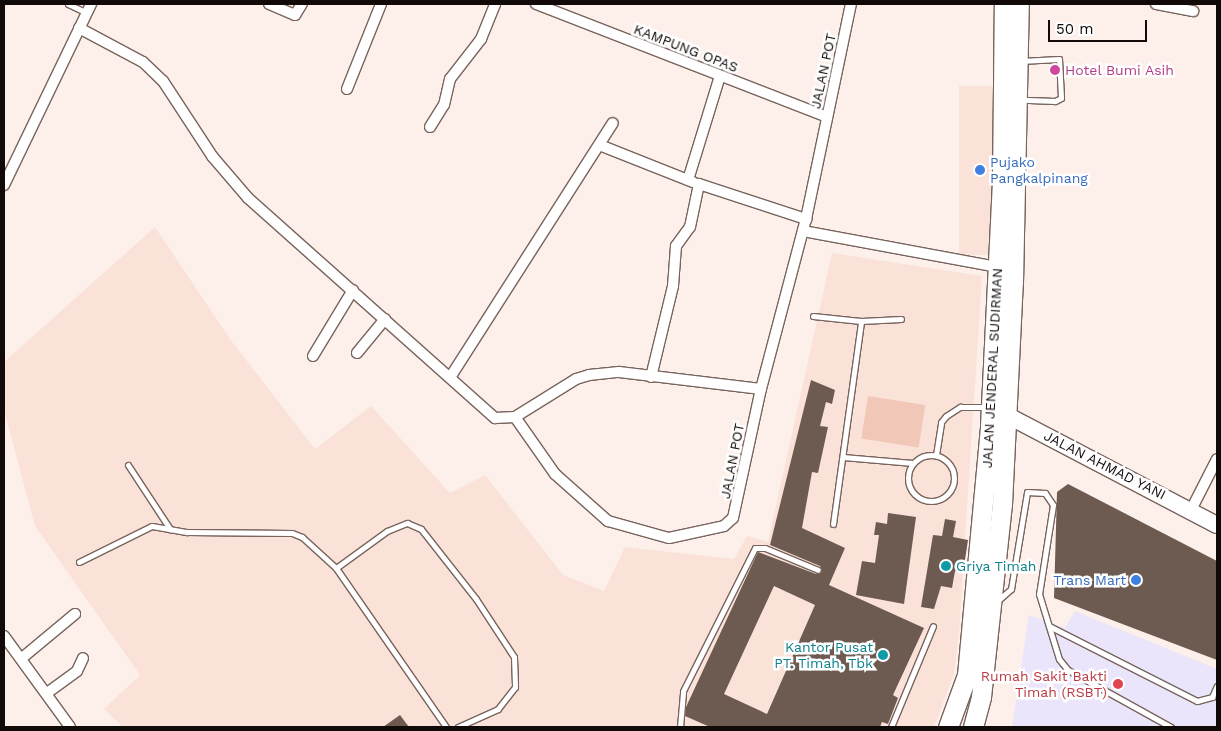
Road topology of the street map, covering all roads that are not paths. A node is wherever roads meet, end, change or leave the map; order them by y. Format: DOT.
graph roads {
  1 [pos="68,4"];
  2 [pos="269,4"];
  3 [pos="302,4"];
  4 [pos="381,4"];
  5 [pos="495,4"];
  6 [pos="536,4"];
  7 [pos="851,4"];
  8 [pos="1004,4"];
  9 [pos="1019,4"];
  10 [pos="1156,4"];
  11 [pos="89,8"];
  12 [pos="1193,11"];
  13 [pos="79,28"];
  14 [pos="1020,61"];
  15 [pos="720,76"];
  16 [pos="346,89"];
  17 [pos="1010,98"];
  18 [pos="827,117"];
  19 [pos="614,123"];
  20 [pos="430,127"];
  21 [pos="602,146"];
  22 [pos="688,180"];
  23 [pos="699,184"];
  24 [pos="4,185"];
  25 [pos="806,219"];
  26 [pos="803,231"];
  27 [pos="997,267"];
  28 [pos="353,290"];
  29 [pos="813,316"];
  30 [pos="385,319"];
  31 [pos="901,319"];
  32 [pos="861,321"];
  33 [pos="357,353"];
  34 [pos="313,356"];
  35 [pos="450,376"];
  36 [pos="651,377"];
  37 [pos="761,389"];
  38 [pos="999,411"];
  39 [pos="515,417"];
  40 [pos="936,455"];
  41 [pos="843,457"];
  42 [pos="1217,459"];
  43 [pos="913,463"];
  44 [pos="128,464"];
  45 [pos="1190,510"];
  46 [pos="833,524"];
  47 [pos="1217,525"];
  48 [pos="170,530"];
  49 [pos="79,562"];
  50 [pos="336,568"];
  51 [pos="818,570"];
  52 [pos="992,604"];
  53 [pos="75,614"];
  54 [pos="932,626"];
  55 [pos="1049,626"];
  56 [pos="4,636"];
  57 [pos="22,658"];
  58 [pos="84,658"];
  59 [pos="1217,686"];
  60 [pos="47,693"];
  61 [pos="70,727"];
  62 [pos="446,727"];
  63 [pos="458,727"];
  64 [pos="680,727"];
  65 [pos="891,727"];
  66 [pos="948,727"];
  67 [pos="974,727"];
  68 [pos="1171,727"];
  1 -- 11 [label="lane"];
  2 -- 3 [label="street"];
  4 -- 16 [label="street"];
  5 -- 20 [label="street"];
  6 -- 15 [label="street, KAMPUNG OPAS"];
  7 -- 18 [label="street, JALAN POT"];
  8 -- 17 [label="highway, JALAN JENDERAL SUDIRMAN"];
  9 -- 14 [label="highway, JALAN JENDERAL SUDIRMAN"];
  10 -- 12 [label="street"];
  11 -- 13 [label="street"];
  13 -- 24 [label="street"];
  13 -- 28 [label="street"];
  14 -- 17 [label="highway, JALAN JENDERAL SUDIRMAN"];
  14 -- 17 [label="lane"];
  15 -- 18 [label="street, KAMPUNG OPAS"];
  15 -- 22 [label="street"];
  17 -- 27 [label="highway, JALAN JENDERAL SUDIRMAN"];
  17 -- 38 [label="highway, JALAN JENDERAL SUDIRMAN"];
  18 -- 25 [label="street, JALAN POT"];
  19 -- 21 [label="street"];
  21 -- 22 [label="street"];
  21 -- 35 [label="street"];
  22 -- 23 [label="street"];
  23 -- 25 [label="street"];
  23 -- 36 [label="street"];
  25 -- 26 [label="street, JALAN POT"];
  26 -- 27 [label="street"];
  26 -- 37 [label="street, JALAN POT"];
  27 -- 38 [label="highway, JALAN JENDERAL SUDIRMAN"];
  28 -- 30 [label="street"];
  28 -- 34 [label="street"];
  29 -- 32 [label="lane"];
  30 -- 33 [label="street"];
  30 -- 35 [label="street"];
  31 -- 32 [label="lane"];
  32 -- 41 [label="lane"];
  35 -- 39 [label="street"];
  36 -- 37 [label="street"];
  36 -- 39 [label="street"];
  37 -- 39 [label="street, JALAN POT"];
  38 -- 40 [label="lane"];
  38 -- 45 [label="main road, JALAN AHMAD YANI"];
  38 -- 52 [label="highway, JALAN JENDERAL SUDIRMAN"];
  38 -- 66 [label="highway, JALAN JENDERAL SUDIRMAN"];
  40 -- 43 [label="lane"];
  40 -- 43 [label="lane"];
  41 -- 43 [label="lane"];
  41 -- 46 [label="lane"];
  42 -- 45 [label="street"];
  44 -- 48 [label="lane"];
  45 -- 47 [label="main road, JALAN AHMAD YANI"];
  48 -- 49 [label="lane"];
  48 -- 50 [label="lane"];
  50 -- 62 [label="lane"];
  50 -- 63 [label="lane"];
  51 -- 64 [label="lane"];
  52 -- 55 [label="lane"];
  52 -- 67 [label="highway, JALAN JENDERAL SUDIRMAN"];
  53 -- 57 [label="street"];
  54 -- 65 [label="lane"];
  55 -- 59 [label="lane"];
  55 -- 68 [label="lane"];
  56 -- 57 [label="street"];
  57 -- 60 [label="street"];
  58 -- 60 [label="street"];
  60 -- 61 [label="street"];
}
